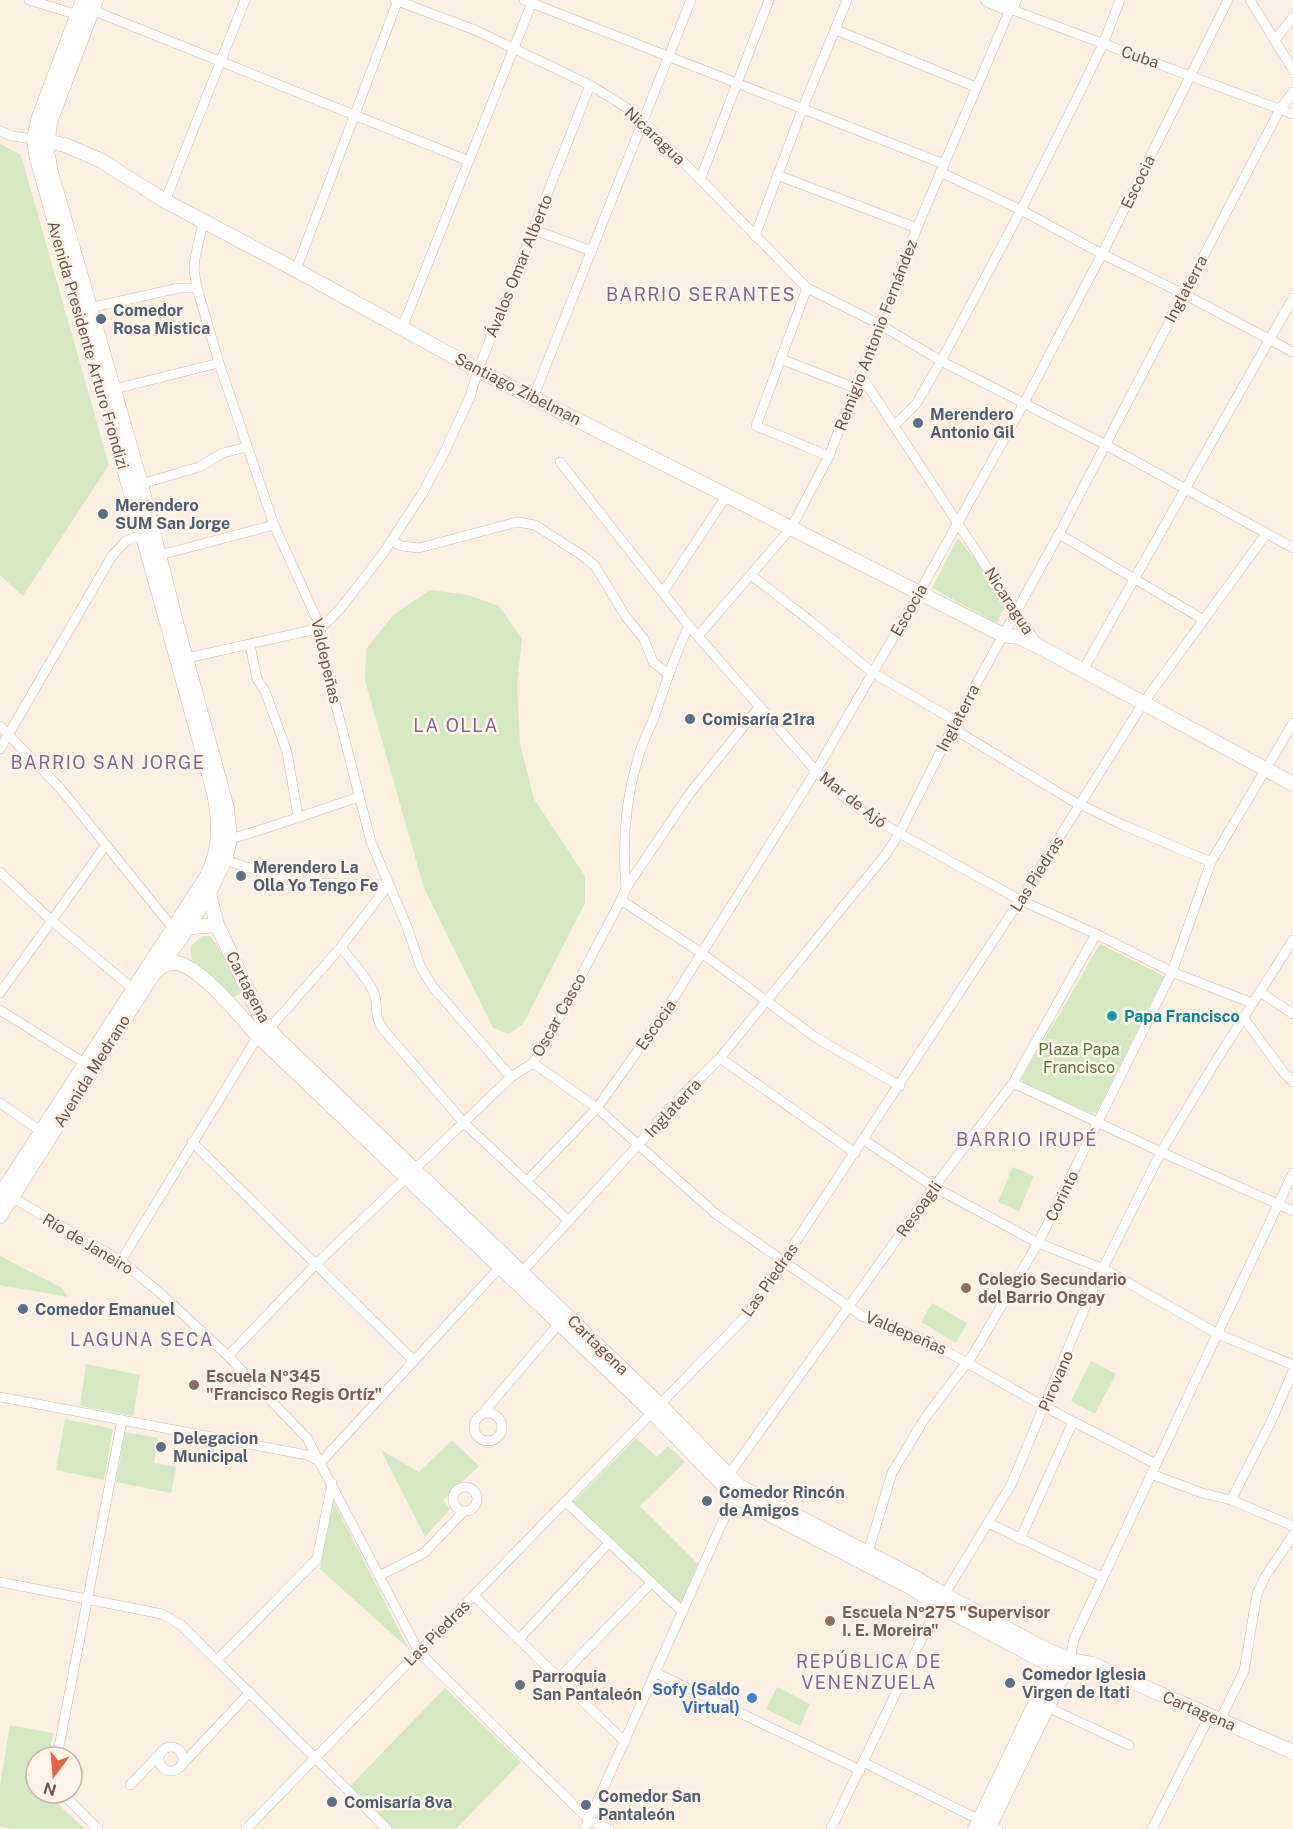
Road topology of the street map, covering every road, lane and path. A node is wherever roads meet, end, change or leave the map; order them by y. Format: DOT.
graph roads {
  1 [pos="29,0"];
  2 [pos="245,0"];
  3 [pos="397,0"];
  4 [pos="691,0"];
  5 [pos="769,0"];
  6 [pos="847,0"];
  7 [pos="988,0"];
  8 [pos="1120,0"];
  9 [pos="1227,0"];
  10 [pos="1250,0"];
  11 [pos="530,1"];
  12 [pos="90,4"];
  13 [pos="1012,4"];
  14 [pos="78,15"];
  15 [pos="1293,17"];
  16 [pos="836,30"];
  17 [pos="1275,40"];
  18 [pos="1103,44"];
  19 [pos="513,49"];
  20 [pos="668,57"];
  21 [pos="219,61"];
  22 [pos="1293,70"];
  23 [pos="1190,74"];
  24 [pos="736,83"];
  25 [pos="590,85"];
  26 [pos="976,87"];
  27 [pos="1293,92"];
  28 [pos="1280,109"];
  29 [pos="802,110"];
  30 [pos="355,114"];
  31 [pos="1293,114"];
  32 [pos="643,121"];
  33 [pos="0,131"];
  34 [pos="41,140"];
  35 [pos="469,161"];
  36 [pos="942,168"];
  37 [pos="777,175"];
  38 [pos="700,180"];
  39 [pos="165,201"];
  40 [pos="1021,210"];
  41 [pos="203,222"];
  42 [pos="917,228"];
  43 [pos="534,230"];
  44 [pos="755,236"];
  45 [pos="592,251"];
  46 [pos="1102,254"];
  47 [pos="296,270"];
  48 [pos="197,288"];
  49 [pos="807,288"];
  50 [pos="1184,294"];
  51 [pos="1293,298"];
  52 [pos="89,308"];
  53 [pos="879,324"];
  54 [pos="402,328"];
  55 [pos="1270,340"];
  56 [pos="1293,352"];
  57 [pos="781,359"];
  58 [pos="941,361"];
  59 [pos="219,363"];
  60 [pos="478,370"];
  61 [pos="860,375"];
  62 [pos="107,382"];
  63 [pos="855,388"];
  64 [pos="533,398"];
  65 [pos="1024,403"];
  66 [pos="894,426"];
  67 [pos="1104,444"];
  68 [pos="246,447"];
  69 [pos="829,456"];
  70 [pos="560,462"];
  71 [pos="141,484"];
  72 [pos="1185,488"];
  73 [pos="727,495"];
  74 [pos="958,522"];
  75 [pos="274,525"];
  76 [pos="791,528"];
  77 [pos="148,532"];
  78 [pos="1059,534"];
  79 [pos="1266,534"];
  80 [pos="392,541"];
  81 [pos="1293,548"];
  82 [pos="160,555"];
  83 [pos="751,576"];
  84 [pos="1135,579"];
  85 [pos="663,592"];
  86 [pos="919,593"];
  87 [pos="1016,612"];
  88 [pos="1204,620"];
  89 [pos="689,626"];
  90 [pos="321,628"];
  91 [pos="1003,635"];
  92 [pos="698,636"];
  93 [pos="250,645"];
  94 [pos="1038,646"];
  95 [pos="187,658"];
  96 [pos="1083,670"];
  97 [pos="873,673"];
  98 [pos="669,675"];
  99 [pos="1144,702"];
  100 [pos="760,706"];
  101 [pos="1293,723"];
  102 [pos="954,724"];
  103 [pos="0,726"];
  104 [pos="10,735"];
  105 [pos="0,749"];
  106 [pos="1266,769"];
  107 [pos="816,771"];
  108 [pos="1293,784"];
  109 [pos="359,797"];
  110 [pos="1081,804"];
  111 [pos="298,816"];
  112 [pos="899,834"];
  113 [pos="230,839"];
  114 [pos="105,846"];
  115 [pos="225,860"];
  116 [pos="1211,862"];
  117 [pos="0,873"];
  118 [pos="388,885"];
  119 [pos="626,888"];
  120 [pos="209,893"];
  121 [pos="621,900"];
  122 [pos="1020,900"];
  123 [pos="51,920"];
  124 [pos="217,925"];
  125 [pos="180,931"];
  126 [pos="1096,934"];
  127 [pos="1293,940"];
  128 [pos="341,947"];
  129 [pos="703,954"];
  130 [pos="1284,956"];
  131 [pos="1293,960"];
  132 [pos="190,968"];
  133 [pos="155,971"];
  134 [pos="1172,972"];
  135 [pos="133,989"];
  136 [pos="249,990"];
  137 [pos="1260,992"];
  138 [pos="0,993"];
  139 [pos="767,1000"];
  140 [pos="1252,1003"];
  141 [pos="230,1004"];
  142 [pos="0,1010"];
  143 [pos="1293,1014"];
  144 [pos="1243,1017"];
  145 [pos="264,1032"];
  146 [pos="720,1058"];
  147 [pos="533,1063"];
  148 [pos="90,1067"];
  149 [pos="511,1077"];
  150 [pos="1293,1082"];
  151 [pos="1013,1083"];
  152 [pos="900,1086"];
  153 [pos="0,1102"];
  154 [pos="597,1108"];
  155 [pos="1098,1122"];
  156 [pos="465,1123"];
  157 [pos="42,1132"];
  158 [pos="864,1140"];
  159 [pos="192,1142"];
  160 [pos="639,1144"];
  161 [pos="1161,1152"];
  162 [pos="855,1153"];
  163 [pos="410,1173"];
  164 [pos="1293,1173"];
  165 [pos="527,1181"];
  166 [pos="934,1187"];
  167 [pos="4,1193"];
  168 [pos="1278,1204"];
  169 [pos="1293,1211"];
  170 [pos="0,1216"];
  171 [pos="569,1221"];
  172 [pos="1038,1243"];
  173 [pos="121,1261"];
  174 [pos="783,1262"];
  175 [pos="504,1263"];
  176 [pos="316,1264"];
  177 [pos="1104,1269"];
  178 [pos="521,1273"];
  179 [pos="850,1306"];
  180 [pos="563,1319"];
  181 [pos="1218,1334"];
  182 [pos="228,1356"];
  183 [pos="414,1361"];
  184 [pos="968,1362"];
  185 [pos="1293,1365"];
  186 [pos="1293,1371"];
  187 [pos="0,1397"];
  188 [pos="1045,1407"];
  189 [pos="656,1408"];
  190 [pos="482,1414"];
  191 [pos="122,1420"];
  192 [pos="1073,1422"];
  193 [pos="321,1461"];
  194 [pos="1156,1464"];
  195 [pos="1151,1474"];
  196 [pos="728,1476"];
  197 [pos="332,1483"];
  198 [pos="737,1491"];
  199 [pos="1231,1500"];
  200 [pos="566,1502"];
  201 [pos="464,1511"];
  202 [pos="988,1524"];
  203 [pos="1293,1526"];
  204 [pos="1293,1535"];
  205 [pos="1020,1539"];
  206 [pos="609,1544"];
  207 [pos="866,1558"];
  208 [pos="379,1576"];
  209 [pos="1102,1577"];
  210 [pos="0,1582"];
  211 [pos="651,1583"];
  212 [pos="474,1596"];
  213 [pos="86,1599"];
  214 [pos="941,1600"];
  215 [pos="683,1612"];
  216 [pos="519,1640"];
  217 [pos="419,1652"];
  218 [pos="217,1660"];
  219 [pos="1061,1660"];
  220 [pos="656,1672"];
  221 [pos="558,1678"];
  222 [pos="250,1692"];
  223 [pos="1047,1707"];
  224 [pos="1215,1718"];
  225 [pos="624,1742"];
  226 [pos="59,1745"];
  227 [pos="1129,1745"];
  228 [pos="1293,1752"];
  229 [pos="161,1753"];
  230 [pos="316,1757"];
  231 [pos="861,1766"];
  232 [pos="180,1767"];
  233 [pos="130,1785"];
  234 [pos="74,1805"];
  235 [pos="589,1820"];
  236 [pos="986,1826"];
  237 [pos="95,1827"];
  238 [pos="246,1829"];
  239 [pos="387,1829"];
  240 [pos="585,1829"];
  241 [pos="609,1829"];
  242 [pos="831,1829"];
  243 [pos="1152,1829"];
  1 -- 14 [label="street"];
  2 -- 21 [label="street"];
  3 -- 19 [label="street, Nicaragua"];
  3 -- 30 [label="street"];
  4 -- 20 [label="street"];
  5 -- 24 [label="street"];
  6 -- 16 [label="street"];
  7 -- 13 [label="main road, Cuba"];
  8 -- 18 [label="street"];
  9 -- 23 [label="street, Escocia"];
  10 -- 17 [label="street"];
  11 -- 19 [label="street"];
  11 -- 20 [label="street"];
  12 -- 14 [label="main road, Avenida Presidente Arturo Frondizi"];
  12 -- 21 [label="street"];
  12 -- 34 [label="main road, Avenida Presidente Arturo Frondizi"];
  13 -- 18 [label="street, Cuba"];
  13 -- 26 [label="street, Remigio Antonio Fernández"];
  14 -- 34 [label="main road, Avenida Presidente Arturo Frondizi"];
  15 -- 17 [label="street"];
  16 -- 26 [label="street"];
  16 -- 29 [label="street"];
  17 -- 22 [label="street"];
  18 -- 23 [label="street, Cuba"];
  18 -- 40 [label="street"];
  19 -- 25 [label="street, Nicaragua"];
  19 -- 35 [label="street"];
  20 -- 24 [label="street"];
  20 -- 32 [label="street"];
  21 -- 30 [label="street"];
  21 -- 39 [label="street"];
  23 -- 28 [label="street, Cuba"];
  23 -- 46 [label="street, Escocia"];
  24 -- 29 [label="street"];
  24 -- 38 [label="street"];
  25 -- 32 [label="street, Nicaragua"];
  25 -- 43 [label="street, Ávalos Omar Alberto"];
  26 -- 36 [label="street, Remigio Antonio Fernández"];
  27 -- 28 [label="street, Inglaterra"];
  28 -- 31 [label="street, Cuba"];
  28 -- 50 [label="street, Inglaterra"];
  29 -- 36 [label="street"];
  29 -- 37 [label="street"];
  30 -- 35 [label="street"];
  30 -- 47 [label="street"];
  32 -- 38 [label="street, Nicaragua"];
  32 -- 45 [label="street"];
  33 -- 34 [label="street, Santiago Zibelman"];
  34 -- 39 [label="main road, Santiago Zibelman"];
  34 -- 52 [label="main road, Avenida Presidente Arturo Frondizi"];
  34 -- 62 [label="main road, Avenida Presidente Arturo Frondizi"];
  35 -- 54 [label="street"];
  36 -- 40 [label="street"];
  36 -- 42 [label="street, Remigio Antonio Fernández"];
  37 -- 42 [label="street"];
  37 -- 44 [label="street"];
  38 -- 44 [label="street, Nicaragua"];
  39 -- 41 [label="main road, Santiago Zibelman"];
  40 -- 46 [label="street"];
  40 -- 58 [label="street"];
  41 -- 47 [label="main road, Santiago Zibelman"];
  41 -- 48 [label="street, Valdepeñas"];
  42 -- 53 [label="street, Remigio Antonio Fernández"];
  43 -- 45 [label="street"];
  43 -- 60 [label="street, Ávalos Omar Alberto"];
  44 -- 49 [label="street, Nicaragua"];
  45 -- 64 [label="street"];
  46 -- 50 [label="street"];
  46 -- 65 [label="street, Escocia"];
  47 -- 54 [label="main road, Santiago Zibelman"];
  48 -- 52 [label="street"];
  48 -- 59 [label="street, Valdepeñas"];
  49 -- 53 [label="street, Nicaragua"];
  49 -- 57 [label="street"];
  50 -- 55 [label="street"];
  50 -- 67 [label="street, Inglaterra"];
  51 -- 55 [label="street"];
  52 -- 62 [label="main road, Avenida Presidente Arturo Frondizi"];
  53 -- 58 [label="street, Nicaragua"];
  53 -- 61 [label="street, Remigio Antonio Fernández"];
  54 -- 60 [label="main road, Santiago Zibelman"];
  55 -- 56 [label="street"];
  55 -- 72 [label="street"];
  57 -- 63 [label="street"];
  57 -- 69 [label="street"];
  58 -- 65 [label="street, Nicaragua"];
  58 -- 66 [label="street"];
  59 -- 62 [label="street"];
  59 -- 68 [label="street, Valdepeñas"];
  60 -- 64 [label="main road, Santiago Zibelman"];
  60 -- 80 [label="street, Ávalos Omar Alberto"];
  61 -- 63 [label="street, Remigio Antonio Fernández"];
  61 -- 66 [label="street, Nicaragua"];
  62 -- 71 [label="main road, Avenida Presidente Arturo Frondizi"];
  62 -- 77 [label="main road, Avenida Presidente Arturo Frondizi"];
  63 -- 69 [label="street, Remigio Antonio Fernández"];
  64 -- 73 [label="main road, Santiago Zibelman"];
  65 -- 67 [label="street, Nicaragua"];
  65 -- 74 [label="street, Escocia"];
  66 -- 74 [label="street, Nicaragua"];
  67 -- 72 [label="street, Nicaragua"];
  67 -- 78 [label="street, Inglaterra"];
  68 -- 71 [label="street"];
  68 -- 75 [label="street, Valdepeñas"];
  69 -- 76 [label="street, Remigio Antonio Fernández"];
  70 -- 85 [label="street, Mar de Ajó"];
  71 -- 77 [label="main road, Avenida Presidente Arturo Frondizi"];
  72 -- 79 [label="street, Nicaragua"];
  72 -- 84 [label="street"];
  73 -- 76 [label="main road, Santiago Zibelman"];
  73 -- 85 [label="street"];
  74 -- 86 [label="street, Escocia"];
  74 -- 87 [label="street, Nicaragua"];
  75 -- 82 [label="street"];
  75 -- 90 [label="street, Valdepeñas"];
  76 -- 83 [label="street, Remigio Antonio Fernández"];
  76 -- 86 [label="main road, Santiago Zibelman"];
  77 -- 82 [label="main road, Avenida Presidente Arturo Frondizi"];
  77 -- 104 [label="street"];
  77 -- 125 [label="main road, Avenida Presidente Arturo Frondizi"];
  78 -- 84 [label="street"];
  78 -- 87 [label="street, Inglaterra"];
  79 -- 81 [label="street, Nicaragua"];
  79 -- 88 [label="street, Las Piedras"];
  80 -- 90 [label="street, Ávalos Omar Alberto"];
  80 -- 98 [label="street"];
  82 -- 95 [label="main road, Avenida Presidente Arturo Frondizi"];
  83 -- 92 [label="street, Remigio Antonio Fernández"];
  83 -- 97 [label="street"];
  84 -- 88 [label="street"];
  84 -- 96 [label="street"];
  85 -- 89 [label="street, Mar de Ajó"];
  86 -- 91 [label="main road, Santiago Zibelman"];
  86 -- 97 [label="street, Escocia"];
  87 -- 91 [label="street, Inglaterra"];
  87 -- 94 [label="street, Nicaragua"];
  88 -- 99 [label="street, Las Piedras"];
  89 -- 92 [label="street, Mar de Ajó"];
  89 -- 98 [label="street"];
  90 -- 93 [label="street"];
  90 -- 109 [label="street, Valdepeñas"];
  91 -- 94 [label="main road, Santiago Zibelman"];
  91 -- 102 [label="street, Inglaterra"];
  92 -- 100 [label="street, Mar de Ajó"];
  93 -- 95 [label="street"];
  93 -- 111 [label="street"];
  94 -- 96 [label="main road, Nicaragua"];
  95 -- 113 [label="main road, Avenida Presidente Arturo Frondizi"];
  96 -- 99 [label="main road, Nicaragua"];
  97 -- 102 [label="street"];
  97 -- 107 [label="street, Escocia"];
  98 -- 119 [label="street"];
  99 -- 106 [label="main road, Nicaragua"];
  99 -- 110 [label="street, Las Piedras"];
  100 -- 107 [label="street, Mar de Ajó"];
  100 -- 119 [label="street, Oscar Casco"];
  101 -- 106 [label="street, Corinto"];
  102 -- 110 [label="street"];
  102 -- 112 [label="street, Inglaterra"];
  103 -- 104 [label="street"];
  104 -- 105 [label="street"];
  104 -- 114 [label="street"];
  106 -- 108 [label="main road, Nicaragua"];
  106 -- 116 [label="street, Corinto"];
  107 -- 112 [label="street, Mar de Ajó"];
  107 -- 129 [label="street, Escocia"];
  109 -- 111 [label="street"];
  109 -- 118 [label="street, Valdepeñas"];
  110 -- 116 [label="street"];
  110 -- 122 [label="street, Las Piedras"];
  111 -- 113 [label="street"];
  112 -- 122 [label="street, Mar de Ajó"];
  112 -- 139 [label="street, Inglaterra"];
  113 -- 115 [label="main road, Avenida Presidente Arturo Frondizi"];
  114 -- 123 [label="street"];
  114 -- 125 [label="street"];
  115 -- 118 [label="street"];
  115 -- 120 [label="main road, Avenida Presidente Arturo Frondizi"];
  116 -- 134 [label="street, Corinto"];
  117 -- 123 [label="street"];
  118 -- 128 [label="street"];
  118 -- 149 [label="street, Valdepeñas"];
  119 -- 121 [label="street, Oscar Casco"];
  120 -- 124 [label="main road, Cartagena"];
  120 -- 125 [label="main road, Avenida Presidente Arturo Frondizi"];
  121 -- 129 [label="street"];
  121 -- 147 [label="street, Oscar Casco"];
  122 -- 126 [label="street, Mar de Ajó"];
  122 -- 152 [label="street, Las Piedras"];
  123 -- 135 [label="street"];
  123 -- 138 [label="street"];
  124 -- 125 [label="main road"];
  124 -- 136 [label="main road, Cartagena"];
  125 -- 132 [label="main road"];
  125 -- 133 [label="main road, Avenida Medrano"];
  125 -- 135 [label="main road, Avenida Medrano"];
  126 -- 134 [label="street, Mar de Ajó"];
  126 -- 151 [label="street, Resoagli"];
  127 -- 130 [label="street, Pirovano"];
  128 -- 145 [label="street"];
  128 -- 156 [label="street"];
  129 -- 139 [label="street"];
  129 -- 154 [label="street, Escocia"];
  130 -- 131 [label="street"];
  130 -- 137 [label="street, Pirovano"];
  132 -- 133 [label="main road"];
  132 -- 141 [label="main road, Cartagena"];
  133 -- 148 [label="main road, Avenida Medrano"];
  134 -- 140 [label="street, Mar de Ajó"];
  134 -- 155 [label="street, Corinto"];
  135 -- 148 [label="main road, Avenida Medrano"];
  136 -- 141 [label="main road"];
  136 -- 145 [label="main road, Cartagena"];
  137 -- 140 [label="street, Pirovano"];
  137 -- 143 [label="street"];
  139 -- 146 [label="street, Inglaterra"];
  139 -- 152 [label="street"];
  140 -- 144 [label="street, Pirovano"];
  141 -- 145 [label="main road, Cartagena"];
  142 -- 148 [label="street"];
  144 -- 150 [label="street"];
  144 -- 161 [label="street, Pirovano"];
  145 -- 159 [label="street"];
  145 -- 163 [label="main road, Cartagena"];
  146 -- 160 [label="street, Inglaterra"];
  146 -- 162 [label="street"];
  147 -- 149 [label="street, Oscar Casco"];
  147 -- 154 [label="street, Valdepeñas"];
  148 -- 157 [label="main road, Avenida Medrano"];
  148 -- 167 [label="main road, Avenida Medrano"];
  149 -- 156 [label="street, Oscar Casco"];
  151 -- 155 [label="street"];
  151 -- 166 [label="street, Resoagli"];
  152 -- 158 [label="street, Las Piedras"];
  153 -- 157 [label="street"];
  154 -- 160 [label="street, Valdepeñas"];
  154 -- 165 [label="street, Escocia"];
  155 -- 161 [label="street"];
  155 -- 172 [label="street, Corinto"];
  156 -- 163 [label="street, Oscar Casco"];
  156 -- 165 [label="street"];
  157 -- 167 [label="main road, Avenida Medrano"];
  158 -- 162 [label="street, Las Piedras"];
  158 -- 166 [label="street"];
  159 -- 173 [label="street"];
  159 -- 176 [label="street"];
  160 -- 171 [label="street, Inglaterra"];
  160 -- 174 [label="street, Valdepeñas"];
  161 -- 168 [label="street"];
  161 -- 177 [label="street, Pirovano"];
  162 -- 174 [label="street, Las Piedras"];
  163 -- 175 [label="main road, Cartagena"];
  163 -- 176 [label="street, Oscar Casco"];
  164 -- 168 [label="street"];
  165 -- 171 [label="street"];
  166 -- 172 [label="street"];
  166 -- 179 [label="street, Resoagli"];
  167 -- 170 [label="main road, Avenida Medrano"];
  167 -- 173 [label="street, Río de Janeiro"];
  168 -- 169 [label="street"];
  168 -- 181 [label="street"];
  171 -- 178 [label="street, Inglaterra"];
  172 -- 177 [label="street"];
  172 -- 184 [label="street, Corinto"];
  173 -- 182 [label="street, Río de Janeiro"];
  174 -- 179 [label="street, Valdepeñas"];
  174 -- 189 [label="street, Las Piedras"];
  175 -- 178 [label="main road, Cartagena"];
  175 -- 180 [label="main road, Cartagena"];
  175 -- 183 [label="street"];
  176 -- 182 [label="street, Oscar Casco"];
  176 -- 183 [label="street"];
  177 -- 181 [label="street"];
  177 -- 188 [label="street, Pirovano"];
  178 -- 180 [label="main road, Cartagena"];
  179 -- 184 [label="street, Valdepeñas"];
  179 -- 196 [label="street, Resoagli"];
  180 -- 189 [label="main road, Cartagena"];
  180 -- 190 [label="street"];
  181 -- 185 [label="street"];
  181 -- 194 [label="street"];
  182 -- 193 [label="street, Río de Janeiro"];
  183 -- 193 [label="street"];
  184 -- 188 [label="street, Valdepeñas"];
  184 -- 207 [label="street, Corinto"];
  186 -- 199 [label="street"];
  187 -- 191 [label="street"];
  188 -- 192 [label="street, Valdepeñas"];
  188 -- 202 [label="street, Pirovano"];
  189 -- 196 [label="main road, Cartagena"];
  189 -- 198 [label="main road, Cartagena"];
  189 -- 200 [label="street, Las Piedras"];
  191 -- 193 [label="street"];
  191 -- 213 [label="street"];
  192 -- 194 [label="street, Valdepeñas"];
  192 -- 205 [label="street"];
  193 -- 197 [label="street, Río de Janeiro"];
  194 -- 195 [label="street"];
  195 -- 199 [label="street"];
  195 -- 209 [label="street"];
  196 -- 198 [label="main road, Cartagena"];
  197 -- 208 [label="street, Río de Janeiro"];
  197 -- 218 [label="street"];
  198 -- 207 [label="main road, Cartagena"];
  198 -- 215 [label="street"];
  199 -- 203 [label="street"];
  200 -- 206 [label="street"];
  200 -- 212 [label="street, Las Piedras"];
  201 -- 208 [label="street"];
  202 -- 205 [label="street"];
  202 -- 214 [label="street, Pirovano"];
  204 -- 224 [label="street"];
  205 -- 209 [label="street"];
  206 -- 211 [label="street"];
  206 -- 216 [label="street"];
  207 -- 214 [label="main road, Cartagena"];
  208 -- 217 [label="street, Río de Janeiro"];
  209 -- 219 [label="street"];
  210 -- 213 [label="street"];
  211 -- 215 [label="street"];
  211 -- 221 [label="street"];
  212 -- 216 [label="street"];
  212 -- 217 [label="street, Las Piedras"];
  213 -- 218 [label="street"];
  213 -- 226 [label="street"];
  214 -- 219 [label="main road, Cartagena"];
  214 -- 231 [label="street, Pirovano"];
  215 -- 220 [label="street"];
  216 -- 221 [label="street"];
  217 -- 230 [label="street, Las Piedras"];
  217 -- 235 [label="street, Río de Janeiro"];
  218 -- 222 [label="street"];
  219 -- 223 [label="main road"];
  219 -- 224 [label="main road, Cartagena"];
  219 -- 236 [label="main road"];
  220 -- 225 [label="street"];
  220 -- 231 [label="street"];
  221 -- 225 [label="street"];
  222 -- 230 [label="street"];
  222 -- 232 [label="street"];
  223 -- 227 [label="street"];
  223 -- 236 [label="main road"];
  224 -- 228 [label="main road, Cartagena"];
  224 -- 243 [label="street"];
  225 -- 235 [label="street"];
  229 -- 232 [label="street"];
  229 -- 232 [label="street"];
  229 -- 233 [label="street"];
  230 -- 238 [label="street, Las Piedras"];
  230 -- 239 [label="street"];
  231 -- 236 [label="street"];
  231 -- 242 [label="street, Pirovano"];
  234 -- 237 [label="street"];
  235 -- 240 [label="street"];
  235 -- 241 [label="street"];
}
